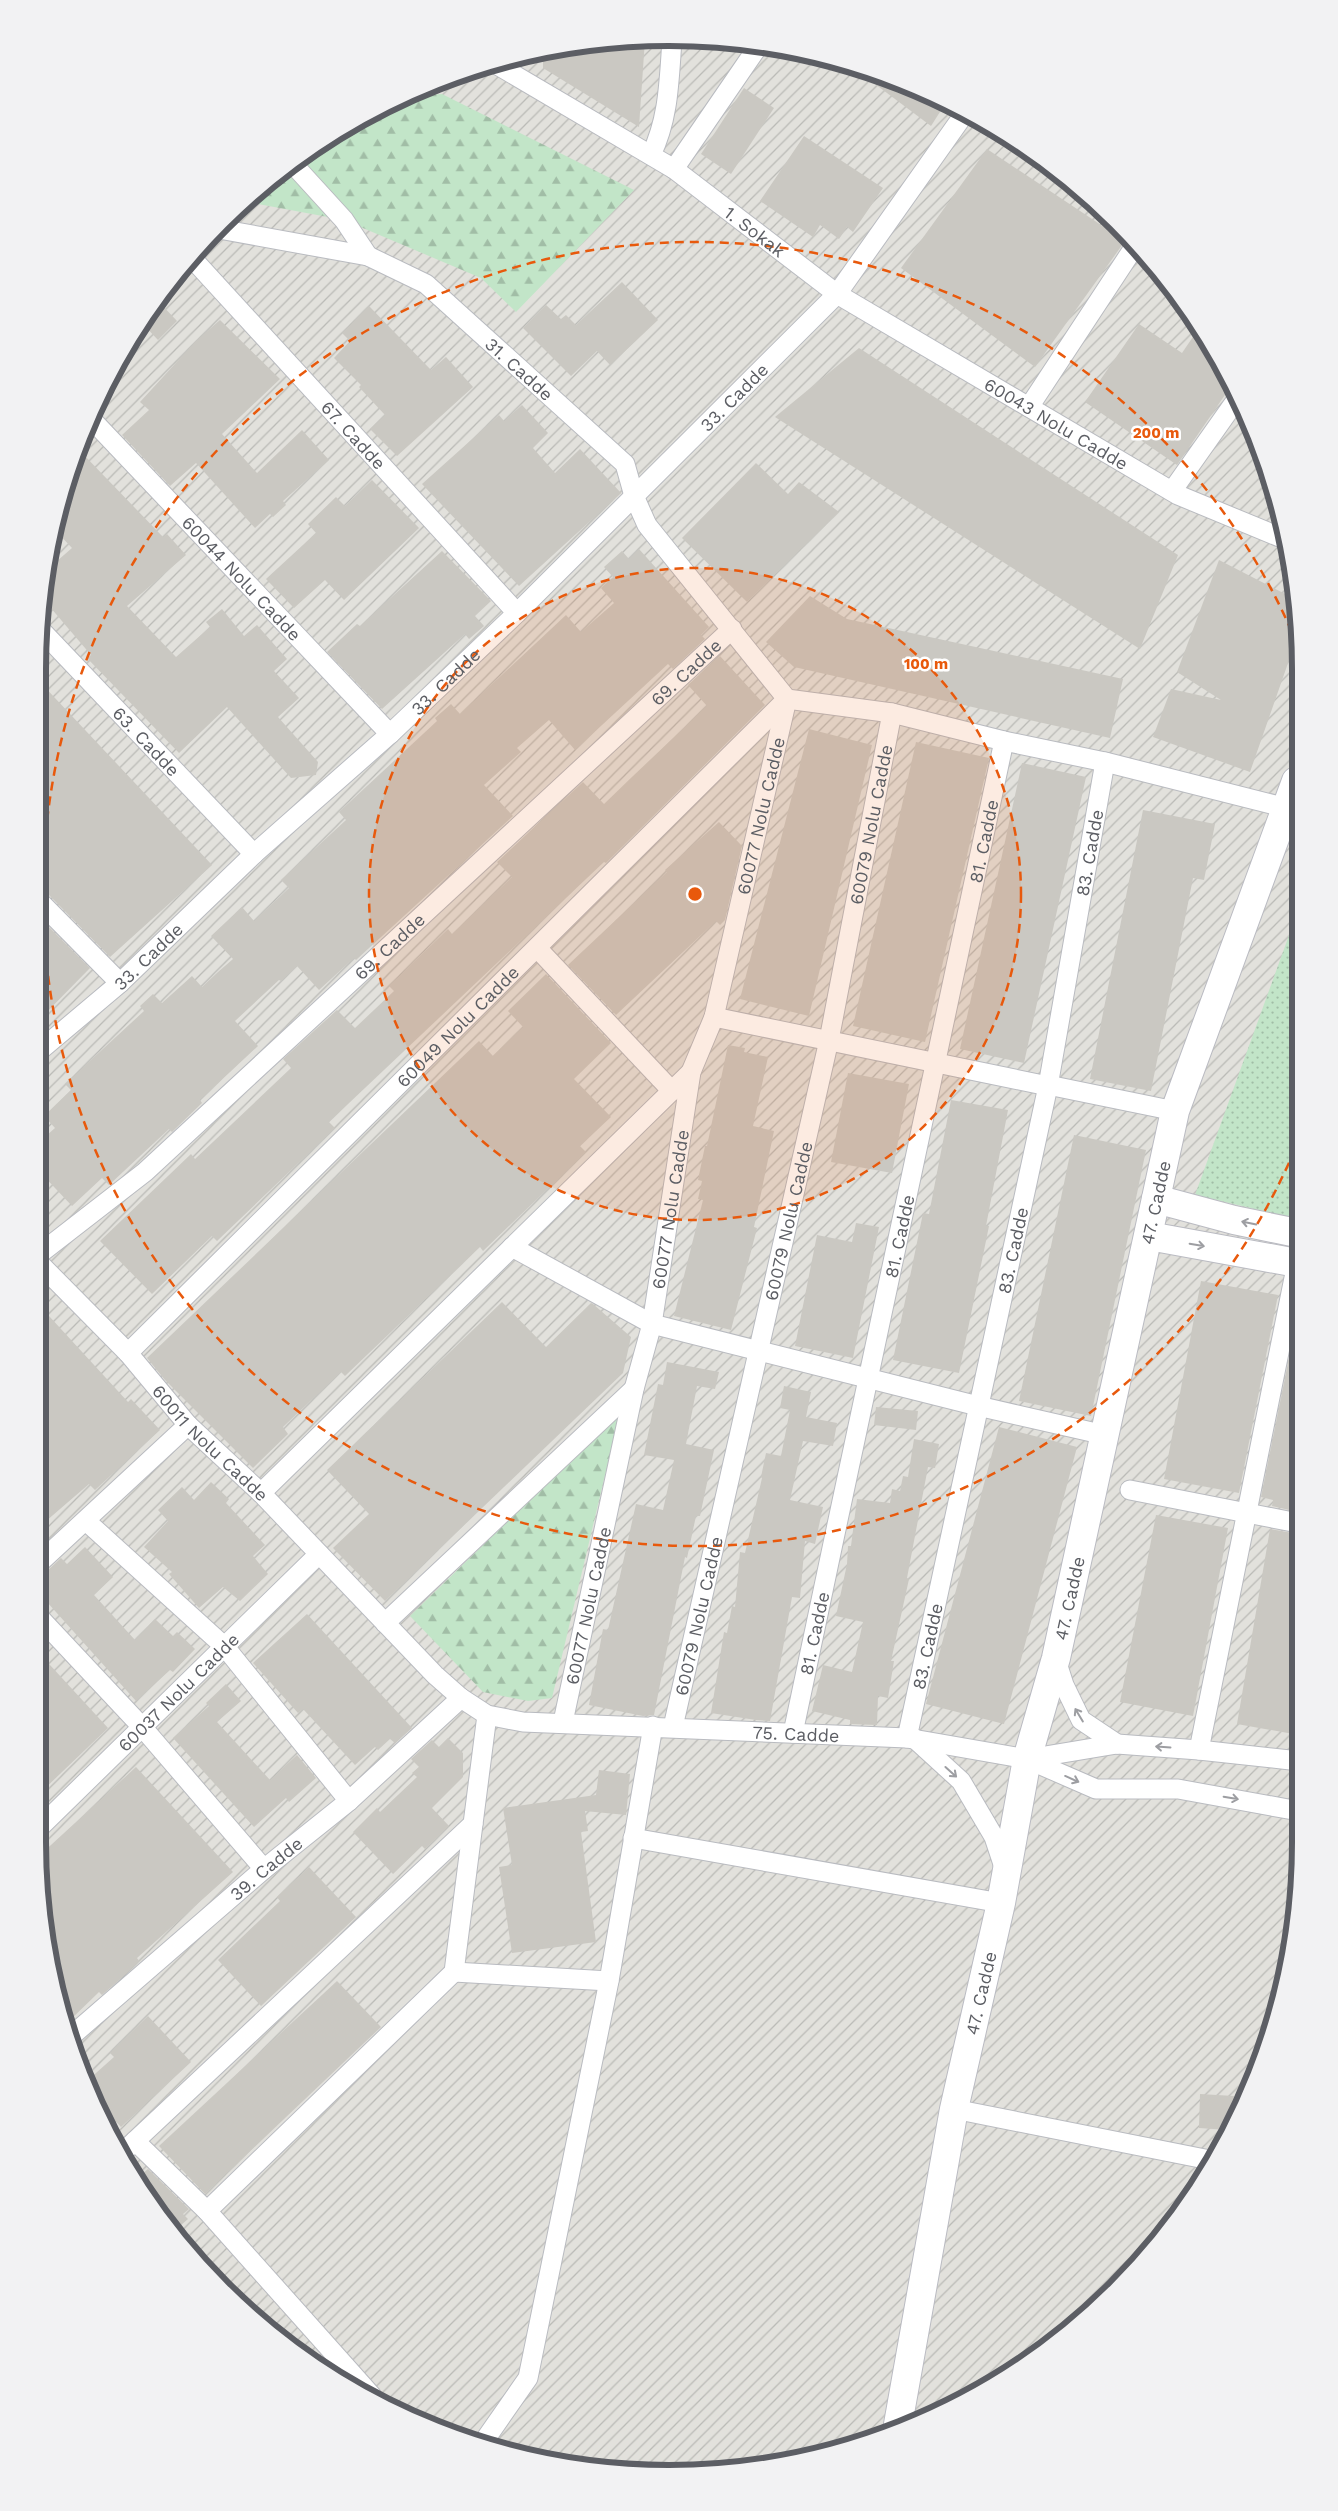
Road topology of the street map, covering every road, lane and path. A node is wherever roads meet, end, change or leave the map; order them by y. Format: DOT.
graph roads {
  1 [pos="672,46"];
  2 [pos="754,53"];
  3 [pos="503,68"];
  4 [pos="961,120"];
  5 [pos="651,155"];
  6 [pos="674,169"];
  7 [pos="297,170"];
  8 [pos="228,231"];
  9 [pos="1131,252"];
  10 [pos="368,256"];
  11 [pos="197,263"];
  12 [pos="837,294"];
  13 [pos="1233,405"];
  14 [pos="1030,407"];
  15 [pos="97,425"];
  16 [pos="1172,492"];
  17 [pos="634,496"];
  18 [pos="1277,536"];
  19 [pos="517,613"];
  20 [pos="732,629"];
  21 [pos="48,637"];
  22 [pos="787,699"];
  23 [pos="892,713"];
  24 [pos="390,734"];
  25 [pos="1004,741"];
  26 [pos="1105,762"];
  27 [pos="1292,793"];
  28 [pos="1287,808"];
  29 [pos="254,854"];
  30 [pos="46,910"];
  31 [pos="537,948"];
  32 [pos="120,983"];
  33 [pos="714,1017"];
  34 [pos="829,1040"];
  35 [pos="46,1045"];
  36 [pos="938,1062"];
  37 [pos="691,1072"];
  38 [pos="1048,1085"];
  39 [pos="672,1090"];
  40 [pos="1175,1111"];
  41 [pos="1156,1199"];
  42 [pos="1292,1232"];
  43 [pos="1149,1236"];
  44 [pos="512,1247"];
  45 [pos="46,1249"];
  46 [pos="1292,1262"];
  47 [pos="46,1270"];
  48 [pos="1292,1287"];
  49 [pos="652,1324"];
  50 [pos="759,1350"];
  51 [pos="128,1353"];
  52 [pos="867,1378"];
  53 [pos="634,1389"];
  54 [pos="978,1406"];
  55 [pos="188,1424"];
  56 [pos="1105,1435"];
  57 [pos="1130,1490"];
  58 [pos="261,1493"];
  59 [pos="1246,1512"];
  60 [pos="86,1521"];
  61 [pos="1292,1522"];
  62 [pos="319,1554"];
  63 [pos="46,1557"];
  64 [pos="385,1623"];
  65 [pos="46,1625"];
  66 [pos="225,1647"];
  67 [pos="1056,1658"];
  68 [pos="460,1698"];
  69 [pos="487,1714"];
  70 [pos="563,1722"];
  71 [pos="653,1726"];
  72 [pos="674,1727"];
  73 [pos="143,1728"];
  74 [pos="793,1733"];
  75 [pos="911,1739"];
  76 [pos="1117,1744"];
  77 [pos="1199,1750"];
  78 [pos="1027,1759"];
  79 [pos="1292,1761"];
  80 [pos="349,1801"];
  81 [pos="1292,1810"];
  82 [pos="46,1820"];
  83 [pos="473,1824"];
  84 [pos="634,1838"];
  85 [pos="264,1868"];
  86 [pos="1006,1874"];
  87 [pos="1001,1902"];
  88 [pos="454,1972"];
  89 [pos="609,1981"];
  90 [pos="76,2032"];
  91 [pos="954,2109"];
  92 [pos="135,2141"];
  93 [pos="127,2148"];
  94 [pos="1204,2159"];
  95 [pos="207,2211"];
  96 [pos="359,2382"];
  97 [pos="899,2420"];
  98 [pos="487,2437"];
  1 -- 5 [label="street"];
  2 -- 6 [label="street"];
  3 -- 5 [label="street, 1. Sokak"];
  4 -- 12 [label="street, 33. Cadde"];
  5 -- 6 [label="street, 1. Sokak"];
  6 -- 12 [label="street, 1. Sokak"];
  7 -- 10 [label="street"];
  8 -- 10 [label="street, 31. Cadde"];
  9 -- 14 [label="street"];
  10 -- 17 [label="street, 31. Cadde"];
  11 -- 19 [label="street, 67. Cadde"];
  12 -- 14 [label="street, 60043 Nolu Cadde"];
  12 -- 17 [label="street, 33. Cadde"];
  13 -- 16 [label="street"];
  14 -- 16 [label="street, 60043 Nolu Cadde"];
  15 -- 24 [label="street, 60044 Nolu Cadde"];
  16 -- 18 [label="street, 60043 Nolu Cadde"];
  17 -- 19 [label="street, 33. Cadde"];
  17 -- 20 [label="street, 31. Cadde"];
  19 -- 24 [label="street, 33. Cadde"];
  20 -- 22 [label="street, 31. Cadde"];
  20 -- 45 [label="street, 69. Cadde"];
  21 -- 29 [label="street, 63. Cadde"];
  22 -- 23 [label="street"];
  22 -- 31 [label="street, 60049 Nolu Cadde"];
  22 -- 33 [label="street, 60077 Nolu Cadde"];
  23 -- 25 [label="street"];
  23 -- 34 [label="street, 60079 Nolu Cadde"];
  24 -- 29 [label="street, 33. Cadde"];
  25 -- 26 [label="street"];
  25 -- 36 [label="street, 81. Cadde"];
  26 -- 28 [label="street"];
  26 -- 38 [label="street, 83. Cadde"];
  27 -- 28 [label="street, 47. Cadde"];
  28 -- 40 [label="street, 47. Cadde"];
  29 -- 32 [label="street, 33. Cadde"];
  30 -- 32 [label="street"];
  31 -- 39 [label="street"];
  31 -- 51 [label="street, 60049 Nolu Cadde"];
  32 -- 35 [label="street, 33. Cadde"];
  33 -- 34 [label="street"];
  33 -- 37 [label="street, 60077 Nolu Cadde"];
  34 -- 36 [label="street"];
  34 -- 50 [label="street, 60079 Nolu Cadde"];
  36 -- 38 [label="street"];
  36 -- 52 [label="street, 81. Cadde"];
  37 -- 39 [label="street"];
  37 -- 49 [label="street, 60077 Nolu Cadde"];
  38 -- 40 [label="street"];
  38 -- 54 [label="street, 83. Cadde"];
  39 -- 44 [label="street"];
  40 -- 41 [label="street, 47. Cadde"];
  42 -- 41 [label="street, one-way"];
  41 -- 43 [label="street, 47. Cadde"];
  43 -- 46 [label="street, one-way"];
  43 -- 56 [label="street, 47. Cadde"];
  44 -- 49 [label="street"];
  44 -- 58 [label="street"];
  47 -- 51 [label="street, 60011 Nolu Cadde"];
  48 -- 59 [label="street"];
  49 -- 50 [label="street"];
  49 -- 53 [label="street, 60077 Nolu Cadde"];
  50 -- 52 [label="street"];
  50 -- 72 [label="street, 60079 Nolu Cadde"];
  51 -- 55 [label="street, 60011 Nolu Cadde"];
  52 -- 54 [label="street"];
  52 -- 74 [label="street, 81. Cadde"];
  53 -- 64 [label="street"];
  53 -- 70 [label="street, 60077 Nolu Cadde"];
  54 -- 56 [label="street"];
  54 -- 75 [label="street, 83. Cadde"];
  55 -- 58 [label="street, 60011 Nolu Cadde"];
  55 -- 60 [label="street"];
  56 -- 67 [label="street, 47. Cadde"];
  57 -- 59 [label="street"];
  58 -- 62 [label="street, 60011 Nolu Cadde"];
  59 -- 61 [label="street"];
  59 -- 77 [label="street"];
  60 -- 63 [label="street"];
  60 -- 66 [label="street"];
  62 -- 64 [label="street, 60011 Nolu Cadde"];
  62 -- 66 [label="street, 60037 Nolu Cadde"];
  64 -- 68 [label="street, 60011 Nolu Cadde"];
  65 -- 73 [label="street"];
  66 -- 73 [label="street, 60037 Nolu Cadde"];
  66 -- 80 [label="street"];
  76 -- 67 [label="street, one-way"];
  67 -- 78 [label="street, 47. Cadde"];
  68 -- 69 [label="street, 75. Cadde"];
  68 -- 80 [label="street, 39. Cadde"];
  69 -- 70 [label="street, 75. Cadde"];
  69 -- 83 [label="street"];
  70 -- 71 [label="street, 75. Cadde"];
  71 -- 72 [label="street, 75. Cadde"];
  71 -- 84 [label="street"];
  72 -- 74 [label="street, 75. Cadde"];
  73 -- 82 [label="street, 60037 Nolu Cadde"];
  73 -- 85 [label="street"];
  74 -- 75 [label="street, 75. Cadde"];
  75 -- 78 [label="street, 75. Cadde"];
  75 -- 86 [label="street, one-way"];
  77 -- 76 [label="street, one-way"];
  76 -- 78 [label="street"];
  77 -- 79 [label="street"];
  78 -- 81 [label="street, one-way"];
  78 -- 86 [label="street, 47. Cadde"];
  80 -- 85 [label="street, 39. Cadde"];
  83 -- 88 [label="street"];
  83 -- 92 [label="street"];
  84 -- 87 [label="street"];
  84 -- 89 [label="street"];
  85 -- 90 [label="street, 39. Cadde"];
  86 -- 87 [label="street, 47. Cadde"];
  87 -- 91 [label="street, 47. Cadde"];
  88 -- 89 [label="street"];
  88 -- 95 [label="street"];
  89 -- 98 [label="street"];
  91 -- 94 [label="street"];
  91 -- 97 [label="street, 47. Cadde"];
  92 -- 93 [label="street"];
  92 -- 95 [label="street"];
  95 -- 96 [label="street"];
}
